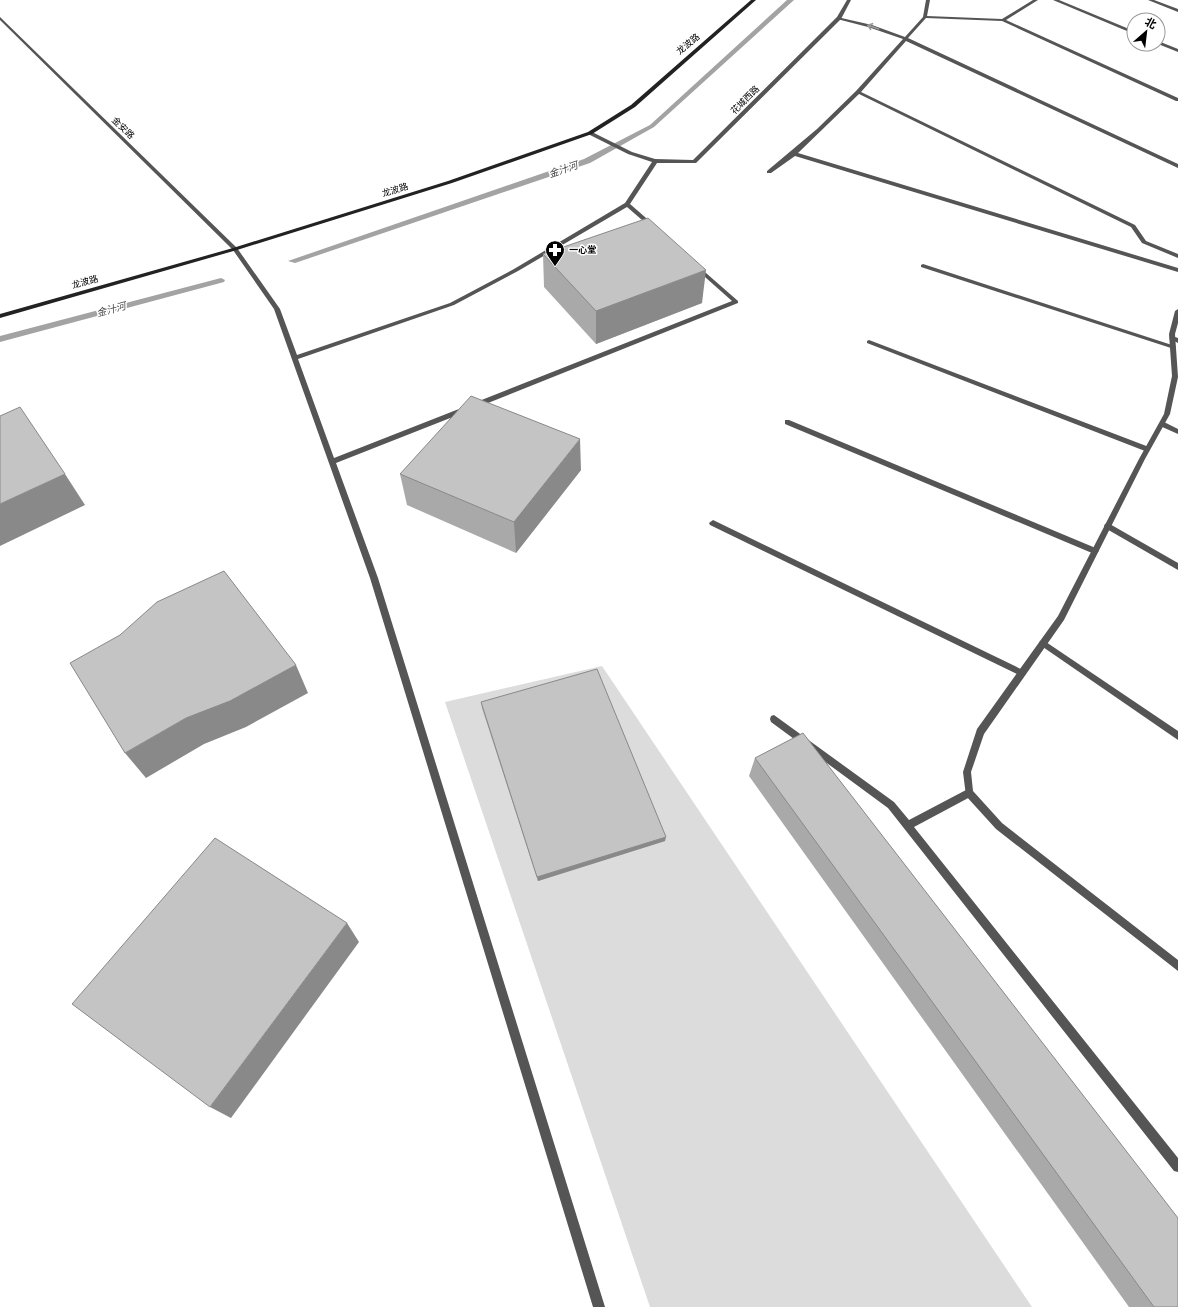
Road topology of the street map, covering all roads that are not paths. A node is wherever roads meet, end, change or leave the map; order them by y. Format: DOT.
graph roads {
  1 [pos="754,0"];
  2 [pos="848,0"];
  3 [pos="928,0"];
  4 [pos="1036,0"];
  5 [pos="1055,0"];
  6 [pos="1150,0"];
  7 [pos="1178,11"];
  8 [pos="925,17"];
  9 [pos="0,18"];
  10 [pos="840,18"];
  11 [pos="1003,20"];
  12 [pos="1126,30"];
  13 [pos="906,39"];
  14 [pos="1166,46"];
  15 [pos="1178,51"];
  16 [pos="858,92"];
  17 [pos="1178,100"];
  18 [pos="827,123"];
  19 [pos="590,133"];
  20 [pos="794,154"];
  21 [pos="655,161"];
  22 [pos="1178,166"];
  23 [pos="628,204"];
  24 [pos="656,230"];
  25 [pos="235,249"];
  26 [pos="1178,256"];
  27 [pos="690,261"];
  28 [pos="923,266"];
  29 [pos="1178,270"];
  30 [pos="1178,311"];
  31 [pos="0,316"];
  32 [pos="870,342"];
  33 [pos="1174,342"];
  34 [pos="295,358"];
  35 [pos="787,422"];
  36 [pos="1162,424"];
  37 [pos="1178,432"];
  38 [pos="1147,449"];
  39 [pos="332,462"];
  40 [pos="713,523"];
  41 [pos="1108,526"];
  42 [pos="1095,550"];
  43 [pos="1178,567"];
  44 [pos="1043,643"];
  45 [pos="1022,673"];
  46 [pos="774,719"];
  47 [pos="1178,736"];
  48 [pos="969,793"];
  49 [pos="907,826"];
  50 [pos="1178,966"];
  51 [pos="1178,1167"];
  52 [pos="599,1307"];
  1 -- 19 [label="street, 龙波路"];
  2 -- 10 [label="street, 花城西路"];
  3 -- 8 [label="street"];
  4 -- 11 [label="street"];
  5 -- 12 [label="street"];
  6 -- 7 [label="street"];
  8 -- 11 [label="street"];
  8 -- 13 [label="street"];
  9 -- 25 [label="street, 金安路"];
  13 -- 10 [label="street, one-way"];
  10 -- 21 [label="street, 花城西路"];
  11 -- 17 [label="street"];
  13 -- 16 [label="street"];
  13 -- 22 [label="street"];
  14 -- 15 [label="street"];
  16 -- 18 [label="street"];
  16 -- 26 [label="street"];
  18 -- 20 [label="street"];
  18 -- 20 [label="street"];
  19 -- 21 [label="street, 花城西路"];
  19 -- 25 [label="street, 龙波路"];
  20 -- 29 [label="street"];
  21 -- 23 [label="street"];
  23 -- 24 [label="street"];
  23 -- 34 [label="street"];
  25 -- 31 [label="street, 龙波路"];
  25 -- 34 [label="street, 金安路"];
  27 -- 39 [label="street"];
  28 -- 33 [label="street"];
  30 -- 33 [label="street"];
  32 -- 38 [label="street"];
  33 -- 36 [label="street"];
  34 -- 39 [label="street, 金安路"];
  35 -- 42 [label="street"];
  36 -- 37 [label="street"];
  36 -- 38 [label="street"];
  38 -- 41 [label="street"];
  39 -- 52 [label="street, 金安路"];
  40 -- 45 [label="street"];
  41 -- 42 [label="street"];
  41 -- 43 [label="street"];
  42 -- 44 [label="street"];
  44 -- 45 [label="street"];
  44 -- 47 [label="street"];
  45 -- 48 [label="street"];
  46 -- 49 [label="street"];
  48 -- 49 [label="street"];
  48 -- 50 [label="street"];
  49 -- 51 [label="street"];
}
